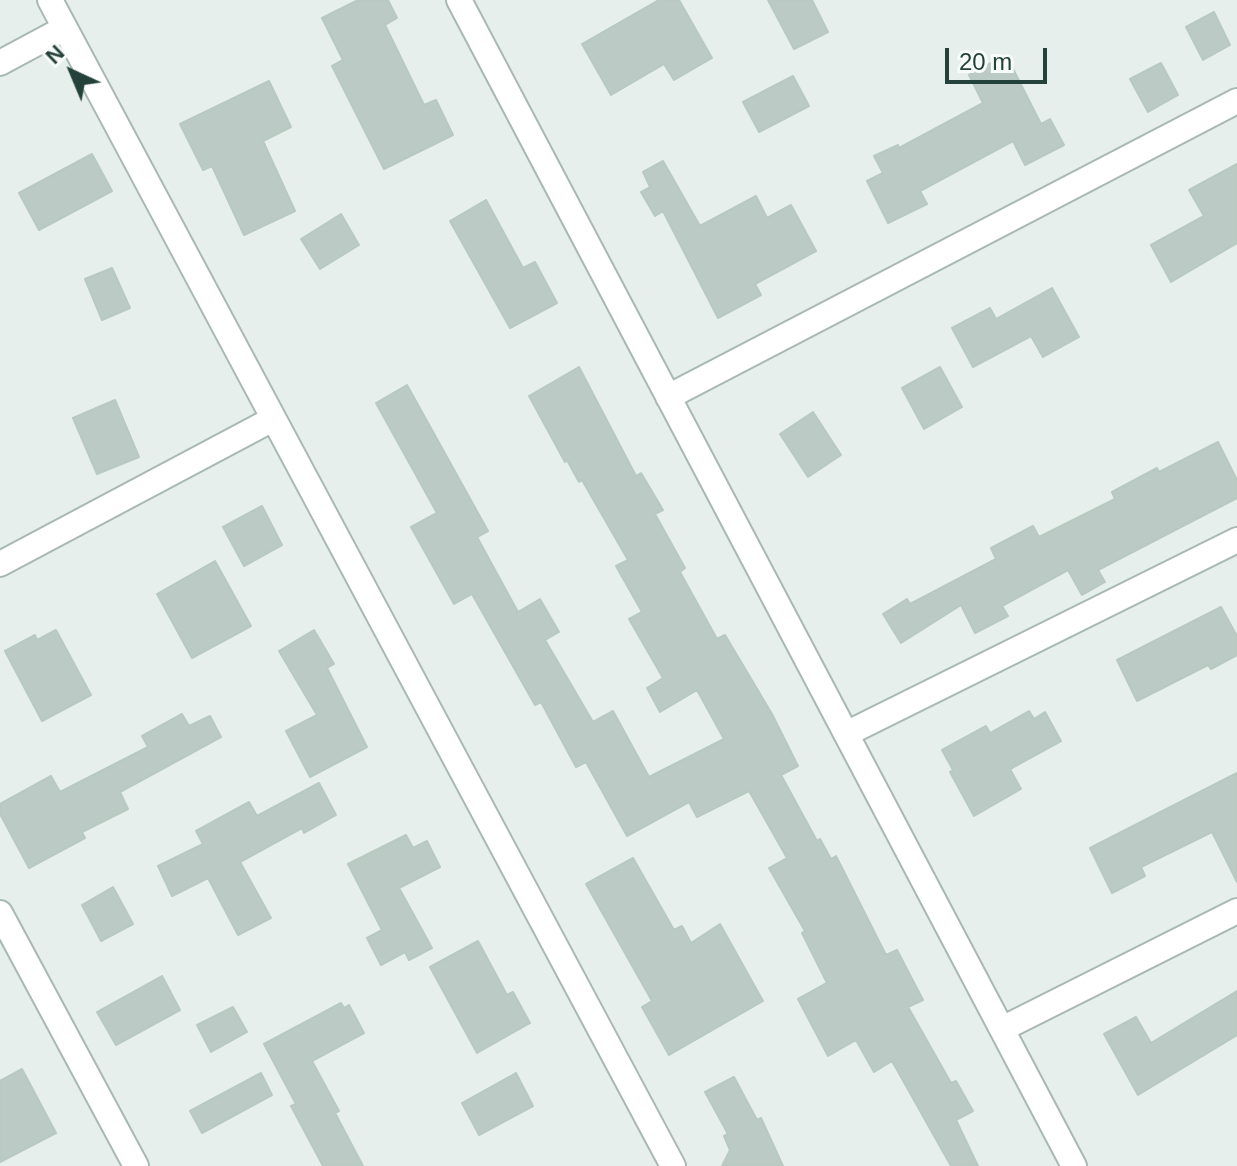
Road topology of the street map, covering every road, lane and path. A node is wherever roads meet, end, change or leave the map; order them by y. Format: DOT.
graph roads {
  1 [pos="50,0"];
  2 [pos="459,0"];
  3 [pos="65,28"];
  4 [pos="0,63"];
  5 [pos="1237,101"];
  6 [pos="668,397"];
  7 [pos="273,419"];
  8 [pos="1237,540"];
  9 [pos="0,564"];
  10 [pos="846,734"];
  11 [pos="1237,911"];
  12 [pos="0,913"];
  13 [pos="1002,1029"];
  14 [pos="662,1162"];
  15 [pos="136,1166"];
  16 [pos="1074,1166"];
  1 -- 3 [label="street"];
  2 -- 6 [label="street"];
  3 -- 4 [label="street"];
  3 -- 7 [label="street"];
  5 -- 6 [label="street"];
  6 -- 10 [label="street"];
  7 -- 9 [label="street"];
  7 -- 14 [label="street"];
  8 -- 10 [label="street"];
  10 -- 13 [label="street"];
  11 -- 13 [label="street"];
  12 -- 15 [label="street"];
  13 -- 16 [label="street"];
}
